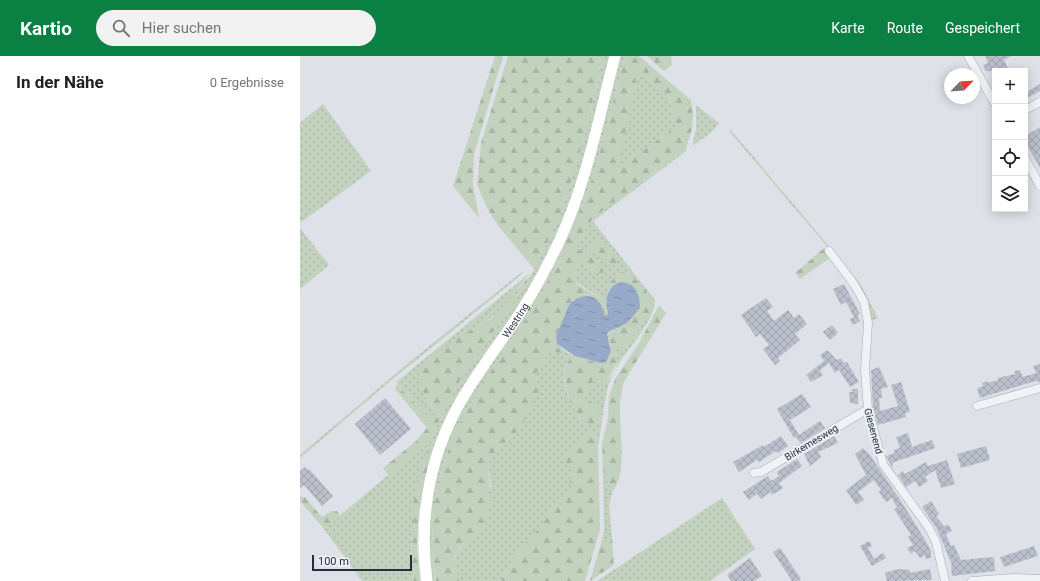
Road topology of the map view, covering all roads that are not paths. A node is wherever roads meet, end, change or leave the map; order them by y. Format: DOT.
graph roads {
  1 [pos="615,56"];
  2 [pos="968,56"];
  3 [pos="992,99"];
  4 [pos="1040,102"];
  5 [pos="1028,108"];
  6 [pos="1028,164"];
  7 [pos="1040,186"];
  8 [pos="829,251"];
  9 [pos="1040,388"];
  10 [pos="978,406"];
  11 [pos="868,409"];
  12 [pos="754,473"];
  13 [pos="1040,579"];
  14 [pos="427,581"];
  15 [pos="945,581"];
  16 [pos="972,581"];
  1 -- 14 [label="main road, Westring"];
  2 -- 3 [label="street"];
  4 -- 5 [label="street"];
  6 -- 7 [label="street"];
  8 -- 11 [label="street, Giesenend"];
  9 -- 10 [label="street"];
  11 -- 12 [label="street, Birkemesweg"];
  11 -- 15 [label="street, Giesenend"];
  13 -- 16 [label="street"];
}
